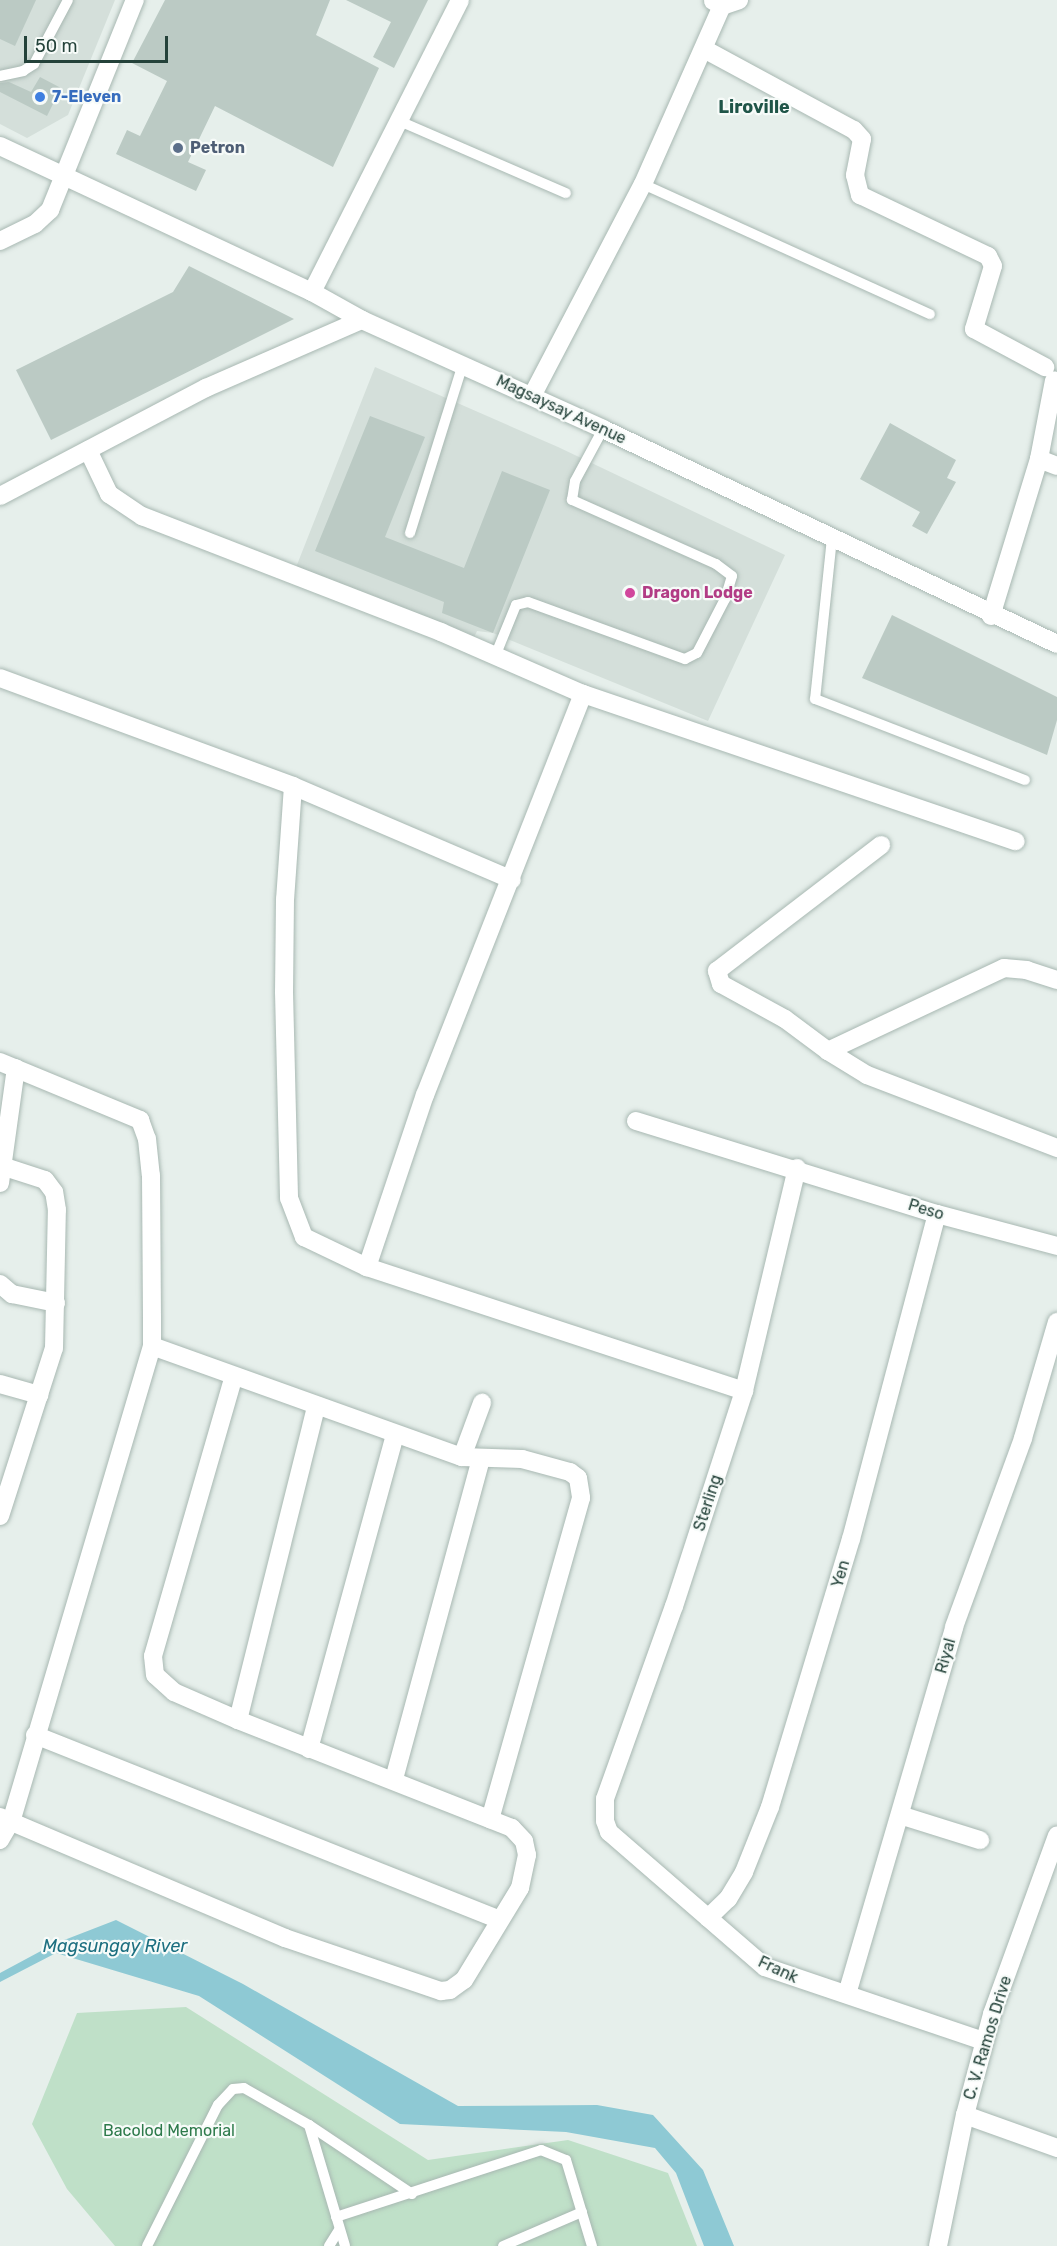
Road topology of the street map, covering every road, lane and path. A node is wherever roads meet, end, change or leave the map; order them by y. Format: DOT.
graph roads {
  1 [pos="68,0"];
  2 [pos="135,0"];
  3 [pos="460,0"];
  4 [pos="740,0"];
  5 [pos="716,3"];
  6 [pos="704,49"];
  7 [pos="0,76"];
  8 [pos="397,120"];
  9 [pos="0,146"];
  10 [pos="66,176"];
  11 [pos="643,184"];
  12 [pos="566,192"];
  13 [pos="0,241"];
  14 [pos="312,292"];
  15 [pos="930,314"];
  16 [pos="362,320"];
  17 [pos="463,364"];
  18 [pos="1052,382"];
  19 [pos="532,396"];
  20 [pos="603,429"];
  21 [pos="88,450"];
  22 [pos="1039,459"];
  23 [pos="1057,466"];
  24 [pos="0,496"];
  25 [pos="410,533"];
  26 [pos="832,538"];
  27 [pos="991,616"];
  28 [pos="1057,644"];
  29 [pos="496,654"];
  30 [pos="0,678"];
  31 [pos="583,694"];
  32 [pos="1025,780"];
  33 [pos="293,786"];
  34 [pos="1016,841"];
  35 [pos="881,845"];
  36 [pos="512,880"];
  37 [pos="1057,980"];
  38 [pos="828,1051"];
  39 [pos="8,1065"];
  40 [pos="636,1121"];
  41 [pos="1057,1148"];
  42 [pos="796,1168"];
  43 [pos="1,1174"];
  44 [pos="937,1215"];
  45 [pos="1057,1246"];
  46 [pos="367,1267"];
  47 [pos="0,1284"];
  48 [pos="56,1303"];
  49 [pos="1057,1322"];
  50 [pos="152,1346"];
  51 [pos="234,1376"];
  52 [pos="0,1384"];
  53 [pos="744,1391"];
  54 [pos="39,1395"];
  55 [pos="482,1403"];
  56 [pos="316,1406"];
  57 [pos="396,1435"];
  58 [pos="462,1457"];
  59 [pos="481,1459"];
  60 [pos="8,1471"];
  61 [pos="0,1516"];
  62 [pos="238,1720"];
  63 [pos="35,1735"];
  64 [pos="309,1749"];
  65 [pos="394,1779"];
  66 [pos="900,1815"];
  67 [pos="5,1819"];
  68 [pos="490,1819"];
  69 [pos="609,1832"];
  70 [pos="1057,1835"];
  71 [pos="0,1839"];
  72 [pos="981,1840"];
  73 [pos="708,1918"];
  74 [pos="499,1920"];
  75 [pos="847,1994"];
  76 [pos="984,2041"];
  77 [pos="964,2115"];
  78 [pos="309,2126"];
  79 [pos="1057,2148"];
  80 [pos="412,2194"];
  81 [pos="582,2212"];
  82 [pos="336,2217"];
  83 [pos="339,2230"];
  84 [pos="517,2244"];
  85 [pos="147,2246"];
  86 [pos="329,2246"];
  87 [pos="345,2246"];
  88 [pos="503,2246"];
  89 [pos="592,2246"];
  90 [pos="939,2246"];
  1 -- 7 [label="lane"];
  2 -- 10 [label="street"];
  3 -- 8 [label="street"];
  4 -- 5 [label="street"];
  5 -- 6 [label="street"];
  6 -- 11 [label="street"];
  6 -- 18 [label="street"];
  8 -- 12 [label="lane"];
  8 -- 14 [label="street"];
  9 -- 10 [label="street, Magsaysay Avenue"];
  10 -- 13 [label="street"];
  10 -- 14 [label="street, Magsaysay Avenue"];
  11 -- 15 [label="lane"];
  11 -- 19 [label="street"];
  14 -- 16 [label="street, Magsaysay Avenue"];
  16 -- 17 [label="street, Magsaysay Avenue"];
  16 -- 21 [label="street"];
  17 -- 19 [label="street, Magsaysay Avenue"];
  17 -- 25 [label="lane"];
  18 -- 22 [label="street"];
  19 -- 20 [label="street, Magsaysay Avenue"];
  20 -- 26 [label="street, Magsaysay Avenue"];
  20 -- 29 [label="lane"];
  21 -- 24 [label="street"];
  21 -- 29 [label="street"];
  22 -- 23 [label="street"];
  22 -- 27 [label="street"];
  26 -- 27 [label="street, Magsaysay Avenue"];
  26 -- 32 [label="lane"];
  27 -- 28 [label="street, Magsaysay Avenue"];
  29 -- 31 [label="street"];
  30 -- 33 [label="street"];
  31 -- 34 [label="street"];
  31 -- 36 [label="street"];
  33 -- 36 [label="street"];
  33 -- 46 [label="street"];
  35 -- 38 [label="street"];
  36 -- 46 [label="street"];
  37 -- 38 [label="street"];
  38 -- 41 [label="street"];
  39 -- 43 [label="street"];
  39 -- 50 [label="street"];
  40 -- 42 [label="street, Peso"];
  42 -- 44 [label="street, Peso"];
  42 -- 53 [label="street, Sterling"];
  43 -- 48 [label="street"];
  44 -- 45 [label="street, Peso"];
  44 -- 73 [label="street, Yen"];
  46 -- 53 [label="street"];
  47 -- 48 [label="street"];
  48 -- 54 [label="street"];
  49 -- 66 [label="street, Riyal"];
  50 -- 51 [label="street"];
  50 -- 63 [label="street"];
  51 -- 56 [label="street"];
  51 -- 62 [label="street"];
  52 -- 54 [label="street"];
  53 -- 69 [label="street, Sterling"];
  54 -- 60 [label="street"];
  55 -- 58 [label="street"];
  56 -- 57 [label="street"];
  56 -- 62 [label="street"];
  57 -- 58 [label="street"];
  57 -- 64 [label="street"];
  58 -- 59 [label="street"];
  59 -- 65 [label="street"];
  59 -- 68 [label="street"];
  60 -- 61 [label="street"];
  62 -- 64 [label="street"];
  63 -- 67 [label="street"];
  63 -- 74 [label="street"];
  64 -- 65 [label="street"];
  65 -- 68 [label="street"];
  66 -- 72 [label="street"];
  66 -- 75 [label="street, Riyal"];
  67 -- 71 [label="street"];
  67 -- 74 [label="street"];
  68 -- 74 [label="street"];
  69 -- 73 [label="street, Frank"];
  70 -- 76 [label="street, C. V. Ramos Drive"];
  73 -- 75 [label="street, Frank"];
  75 -- 76 [label="street, Frank"];
  76 -- 77 [label="street, C. V. Ramos Drive"];
  77 -- 79 [label="street"];
  77 -- 90 [label="street, C. V. Ramos Drive"];
  78 -- 80 [label="lane"];
  78 -- 82 [label="lane"];
  78 -- 85 [label="lane"];
  80 -- 81 [label="lane"];
  80 -- 82 [label="lane"];
  81 -- 84 [label="lane"];
  81 -- 89 [label="lane"];
  82 -- 83 [label="lane"];
  83 -- 86 [label="lane"];
  83 -- 87 [label="lane"];
  84 -- 88 [label="lane"];
}
